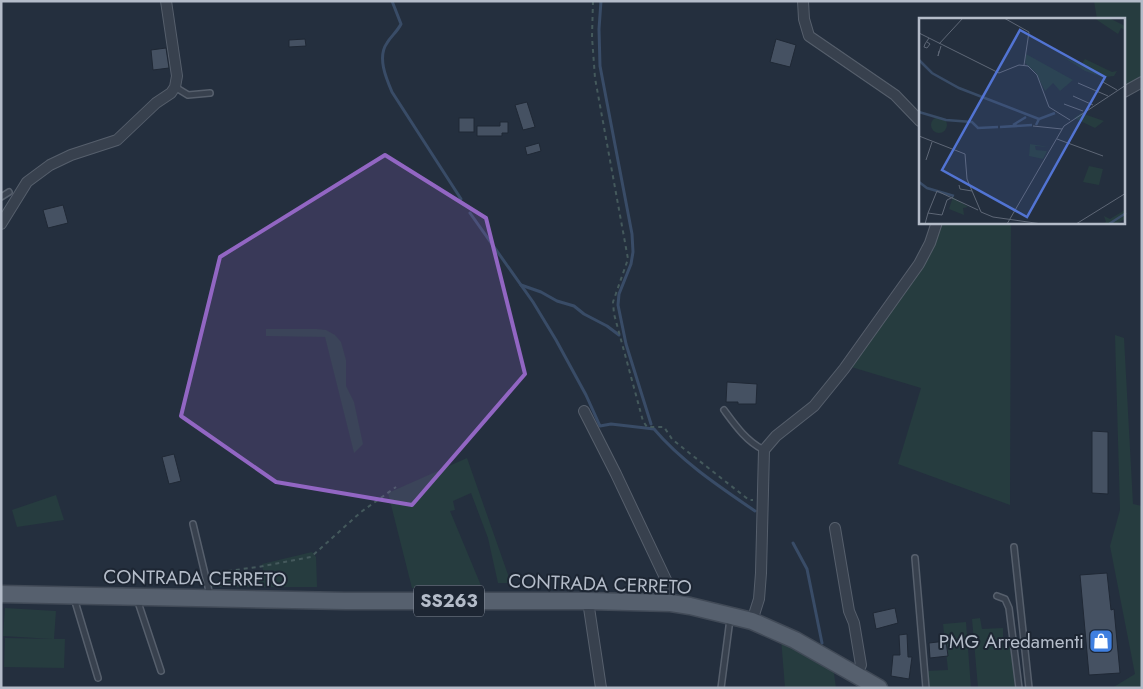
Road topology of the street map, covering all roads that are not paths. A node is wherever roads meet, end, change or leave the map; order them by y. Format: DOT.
graph roads {
  1 [pos="166,1"];
  2 [pos="803,1"];
  3 [pos="1142,82"];
  4 [pos="175,87"];
  5 [pos="1126,91"];
  6 [pos="210,93"];
  7 [pos="919,120"];
  8 [pos="9,192"];
  9 [pos="1,197"];
  10 [pos="1,224"];
  11 [pos="936,224"];
  12 [pos="724,410"];
  13 [pos="584,412"];
  14 [pos="764,450"];
  15 [pos="193,524"];
  16 [pos="835,528"];
  17 [pos="1014,547"];
  18 [pos="914,558"];
  19 [pos="1,594"];
  20 [pos="74,595"];
  21 [pos="136,596"];
  22 [pos="997,596"];
  23 [pos="211,598"];
  24 [pos="588,601"];
  25 [pos="672,603"];
  26 [pos="730,615"];
  27 [pos="752,621"];
  28 [pos="161,671"];
  29 [pos="856,675"];
  30 [pos="98,678"];
  31 [pos="601,688"];
  32 [pos="721,688"];
  33 [pos="879,688"];
  34 [pos="926,688"];
  35 [pos="1019,688"];
  36 [pos="1029,688"];
  1 -- 4 [label="street"];
  2 -- 7 [label="street"];
  3 -- 5 [label="street"];
  4 -- 6 [label="lane"];
  4 -- 10 [label="street"];
  8 -- 9 [label="lane"];
  11 -- 14 [label="street"];
  12 -- 14 [label="lane"];
  13 -- 25 [label="street"];
  14 -- 27 [label="street"];
  15 -- 23 [label="lane"];
  16 -- 29 [label="street"];
  17 -- 36 [label="lane"];
  18 -- 34 [label="lane"];
  19 -- 20 [label="main road, CONTRADA CERRETO / SS263"];
  20 -- 21 [label="main road, CONTRADA CERRETO / SS263"];
  20 -- 30 [label="lane"];
  21 -- 23 [label="main road, CONTRADA CERRETO / SS263"];
  21 -- 28 [label="lane"];
  22 -- 35 [label="lane"];
  23 -- 24 [label="main road, CONTRADA CERRETO / SS263"];
  24 -- 25 [label="main road, CONTRADA CERRETO / SS263"];
  24 -- 31 [label="street"];
  25 -- 26 [label="main road, CONTRADA CERRETO / SS263"];
  26 -- 27 [label="main road, CONTRADA CERRETO / SS263"];
  26 -- 32 [label="lane"];
  27 -- 29 [label="main road, CONTRADA CERRETO / SS263"];
  29 -- 33 [label="main road, CONTRADA CERRETO / SS263"];
}
